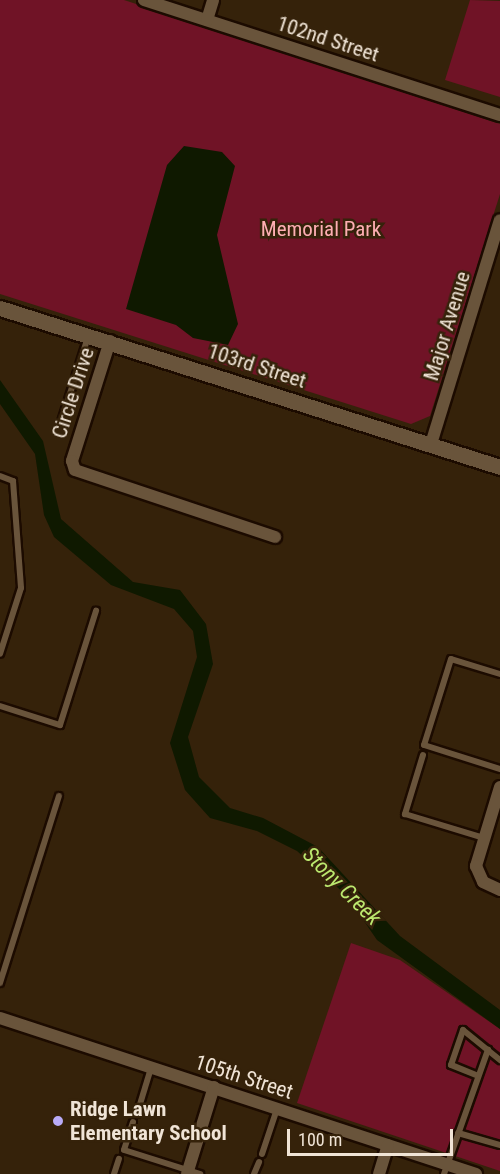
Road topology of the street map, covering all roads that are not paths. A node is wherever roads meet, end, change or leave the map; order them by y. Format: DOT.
graph roads {
  1 [pos="144,0"];
  2 [pos="213,0"];
  3 [pos="207,20"];
  4 [pos="500,116"];
  5 [pos="500,220"];
  6 [pos="0,308"];
  7 [pos="89,334"];
  8 [pos="110,341"];
  9 [pos="61,423"];
  10 [pos="431,444"];
  11 [pos="500,466"];
  12 [pos="0,476"];
  13 [pos="275,537"];
  14 [pos="96,611"];
  15 [pos="0,654"];
  16 [pos="500,674"];
  17 [pos="0,706"];
  18 [pos="423,755"];
  19 [pos="500,769"];
  20 [pos="500,787"];
  21 [pos="59,795"];
  22 [pos="484,838"];
  23 [pos="500,890"];
  24 [pos="0,983"];
  25 [pos="0,1018"];
  26 [pos="488,1050"];
  27 [pos="500,1060"];
  28 [pos="152,1067"];
  29 [pos="476,1075"];
  30 [pos="214,1088"];
  31 [pos="277,1108"];
  32 [pos="137,1114"];
  33 [pos="133,1122"];
  34 [pos="458,1133"];
  35 [pos="388,1145"];
  36 [pos="500,1145"];
  37 [pos="262,1154"];
  38 [pos="119,1159"];
  39 [pos="259,1162"];
  40 [pos="446,1169"];
  41 [pos="192,1173"];
  42 [pos="114,1174"];
  43 [pos="254,1174"];
  44 [pos="379,1174"];
  45 [pos="476,1174"];
  1 -- 3 [label="street, 102nd Street"];
  2 -- 3 [label="street"];
  3 -- 4 [label="street, 102nd Street"];
  5 -- 10 [label="street, Major Avenue"];
  6 -- 7 [label="street, 103rd Street"];
  7 -- 8 [label="street, 103rd Street"];
  7 -- 9 [label="lane"];
  8 -- 10 [label="street, 103rd Street"];
  8 -- 13 [label="street, Circle Drive"];
  10 -- 11 [label="street, 103rd Street"];
  12 -- 15 [label="lane"];
  14 -- 17 [label="lane"];
  16 -- 19 [label="lane"];
  18 -- 22 [label="lane"];
  20 -- 22 [label="street"];
  21 -- 24 [label="lane"];
  22 -- 23 [label="street"];
  25 -- 28 [label="street, 105th Street"];
  26 -- 27 [label="lane"];
  26 -- 29 [label="lane"];
  26 -- 29 [label="lane"];
  28 -- 30 [label="street, 105th Street"];
  28 -- 32 [label="lane"];
  29 -- 34 [label="lane"];
  30 -- 31 [label="street, 105th Street"];
  30 -- 41 [label="street"];
  31 -- 35 [label="street, 105th Street"];
  31 -- 37 [label="lane"];
  33 -- 41 [label="lane"];
  34 -- 36 [label="lane"];
  34 -- 40 [label="lane"];
  35 -- 40 [label="street, 105th Street"];
  35 -- 44 [label="street"];
  38 -- 42 [label="lane"];
  39 -- 43 [label="lane"];
  40 -- 45 [label="street, 105th Street"];
}
